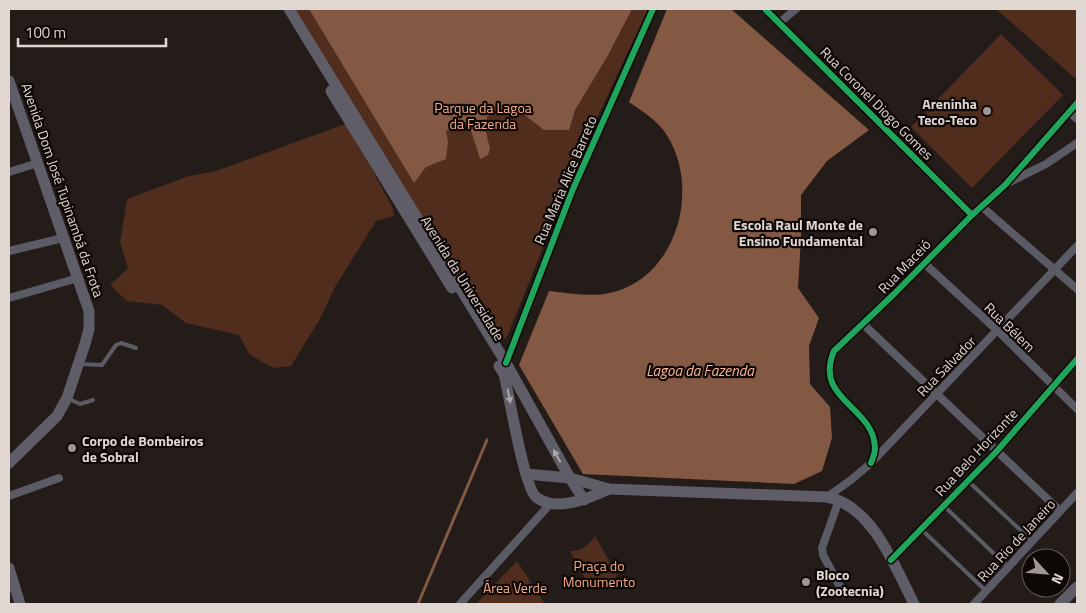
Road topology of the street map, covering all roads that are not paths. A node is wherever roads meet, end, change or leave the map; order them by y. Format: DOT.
graph roads {
  1 [pos="280,9"];
  2 [pos="289,9"];
  3 [pos="653,9"];
  4 [pos="765,9"];
  5 [pos="796,9"];
  6 [pos="779,23"];
  7 [pos="9,81"];
  8 [pos="12,99"];
  9 [pos="1077,103"];
  10 [pos="1070,112"];
  11 [pos="1077,119"];
  12 [pos="1077,142"];
  13 [pos="38,163"];
  14 [pos="9,172"];
  15 [pos="1004,185"];
  16 [pos="981,206"];
  17 [pos="972,215"];
  18 [pos="63,238"];
  19 [pos="1077,246"];
  20 [pos="9,251"];
  21 [pos="924,263"];
  22 [pos="1054,268"];
  23 [pos="78,278"];
  24 [pos="1077,289"];
  25 [pos="9,298"];
  26 [pos="863,324"];
  27 [pos="998,331"];
  28 [pos="136,348"];
  29 [pos="1077,359"];
  30 [pos="506,363"];
  31 [pos="79,364"];
  32 [pos="1053,386"];
  33 [pos="937,394"];
  34 [pos="67,398"];
  35 [pos="93,400"];
  36 [pos="1077,410"];
  37 [pos="996,452"];
  38 [pos="9,463"];
  39 [pos="871,463"];
  40 [pos="526,474"];
  41 [pos="59,478"];
  42 [pos="570,478"];
  43 [pos="968,481"];
  44 [pos="609,488"];
  45 [pos="1077,493"];
  46 [pos="9,496"];
  47 [pos="827,497"];
  48 [pos="584,500"];
  49 [pos="839,500"];
  50 [pos="551,504"];
  51 [pos="944,506"];
  52 [pos="1060,511"];
  53 [pos="921,529"];
  54 [pos="1032,542"];
  55 [pos="891,560"];
  56 [pos="1008,567"];
  57 [pos="9,568"];
  58 [pos="1077,587"];
  59 [pos="986,591"];
  60 [pos="844,594"];
  61 [pos="20,604"];
  62 [pos="460,604"];
  63 [pos="914,604"];
  64 [pos="974,604"];
  65 [pos="1060,604"];
  1 -- 40 [label="main road, Avenida da Universidade, one-way"];
  2 -- 30 [label="main road, Avenida da Universidade"];
  3 -- 30 [label="street, Rua Maria Alice Barreto"];
  4 -- 6 [label="street, Rua Coronel Diogo Gomes"];
  5 -- 6 [label="street"];
  6 -- 17 [label="street, Rua Coronel Diogo Gomes"];
  7 -- 8 [label="main road, Avenida Dom José Tupinambá da Frota"];
  8 -- 13 [label="main road, Avenida Dom José Tupinambá da Frota"];
  9 -- 10 [label="street, Rua Maceió"];
  10 -- 11 [label="street"];
  10 -- 15 [label="street, Rua Maceió"];
  12 -- 15 [label="street, Rua Maceió"];
  13 -- 14 [label="street"];
  13 -- 18 [label="main road, Avenida Dom José Tupinambá da Frota"];
  15 -- 16 [label="street, Rua Maceió"];
  16 -- 17 [label="street, Rua Maceió"];
  16 -- 22 [label="street"];
  17 -- 21 [label="street, Rua Maceió"];
  18 -- 20 [label="street"];
  18 -- 23 [label="main road, Avenida Dom José Tupinambá da Frota"];
  19 -- 22 [label="street, Rua Salvador"];
  21 -- 26 [label="street, Rua Maceió"];
  21 -- 27 [label="street, Rua Bélem"];
  22 -- 24 [label="street"];
  22 -- 27 [label="street, Rua Salvador"];
  23 -- 25 [label="street"];
  23 -- 31 [label="main road, Avenida Dom José Tupinambá da Frota"];
  26 -- 33 [label="street"];
  26 -- 39 [label="street, Rua Maceió"];
  27 -- 32 [label="street, Rua Bélem"];
  27 -- 33 [label="street, Rua Salvador"];
  28 -- 31 [label="lane"];
  29 -- 32 [label="street, Rua Belo Horizonte"];
  42 -- 30 [label="main road, Avenida da Universidade, one-way"];
  31 -- 34 [label="main road, Avenida Dom José Tupinambá da Frota"];
  32 -- 36 [label="street, Rua Bélem"];
  32 -- 37 [label="street, Rua Belo Horizonte"];
  33 -- 37 [label="street"];
  33 -- 39 [label="street, Rua Salvador"];
  34 -- 35 [label="lane"];
  34 -- 38 [label="main road, Avenida Dom José Tupinambá da Frota"];
  37 -- 43 [label="street, Rua Belo Horizonte"];
  37 -- 52 [label="street"];
  39 -- 47 [label="street, Rua Salvador"];
  40 -- 42 [label="main road"];
  40 -- 50 [label="main road, Avenida da Universidade"];
  41 -- 46 [label="street"];
  42 -- 44 [label="main road"];
  42 -- 48 [label="main road, Avenida da Universidade"];
  43 -- 51 [label="street, Rua Belo Horizonte"];
  43 -- 54 [label="lane"];
  44 -- 47 [label="main road"];
  44 -- 48 [label="main road"];
  45 -- 52 [label="street, Rua Rio de Janeiro"];
  47 -- 49 [label="main road"];
  48 -- 50 [label="main road"];
  49 -- 55 [label="main road"];
  49 -- 60 [label="street"];
  50 -- 62 [label="street"];
  51 -- 53 [label="street, Rua Belo Horizonte"];
  51 -- 56 [label="lane"];
  52 -- 54 [label="street, Rua Rio de Janeiro"];
  53 -- 55 [label="street, Rua Belo Horizonte"];
  53 -- 59 [label="lane"];
  54 -- 56 [label="street, Rua Rio de Janeiro"];
  55 -- 63 [label="main road"];
  56 -- 59 [label="street, Rua Rio de Janeiro"];
  57 -- 61 [label="main road"];
  58 -- 65 [label="main road"];
  59 -- 64 [label="street, Rua Rio de Janeiro"];
}
